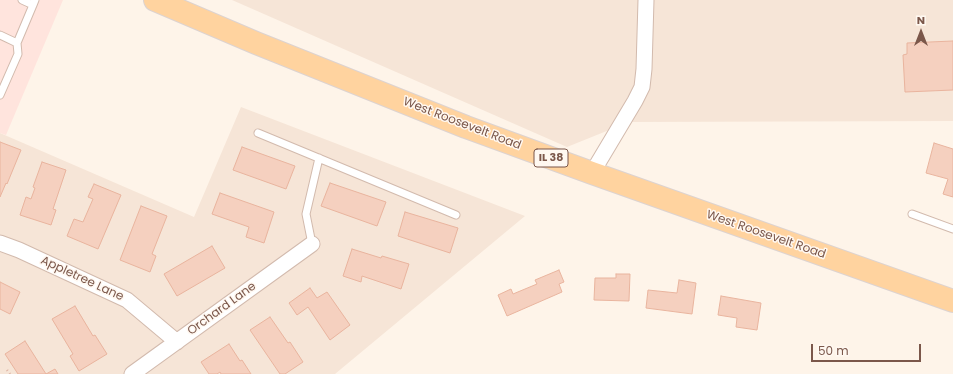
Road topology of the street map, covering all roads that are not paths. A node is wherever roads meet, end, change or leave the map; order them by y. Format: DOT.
graph roads {
  1 [pos="22,0"];
  2 [pos="156,0"];
  3 [pos="646,0"];
  4 [pos="34,3"];
  5 [pos="0,35"];
  6 [pos="17,43"];
  7 [pos="0,94"];
  8 [pos="258,133"];
  9 [pos="319,158"];
  10 [pos="592,174"];
  11 [pos="912,214"];
  12 [pos="456,215"];
  13 [pos="953,229"];
  14 [pos="0,243"];
  15 [pos="312,244"];
  16 [pos="953,301"];
  17 [pos="177,342"];
  18 [pos="132,374"];
  1 -- 4 [label="lane"];
  2 -- 10 [label="main road, West Roosevelt Road / IL 38"];
  3 -- 10 [label="street"];
  4 -- 6 [label="lane"];
  5 -- 6 [label="lane"];
  6 -- 7 [label="lane"];
  8 -- 9 [label="lane"];
  9 -- 12 [label="lane"];
  9 -- 15 [label="lane"];
  10 -- 16 [label="main road, West Roosevelt Road / IL 38"];
  11 -- 13 [label="lane"];
  14 -- 17 [label="street, Appletree Lane"];
  15 -- 17 [label="street, Orchard Lane"];
  17 -- 18 [label="street, Orchard Lane"];
}
